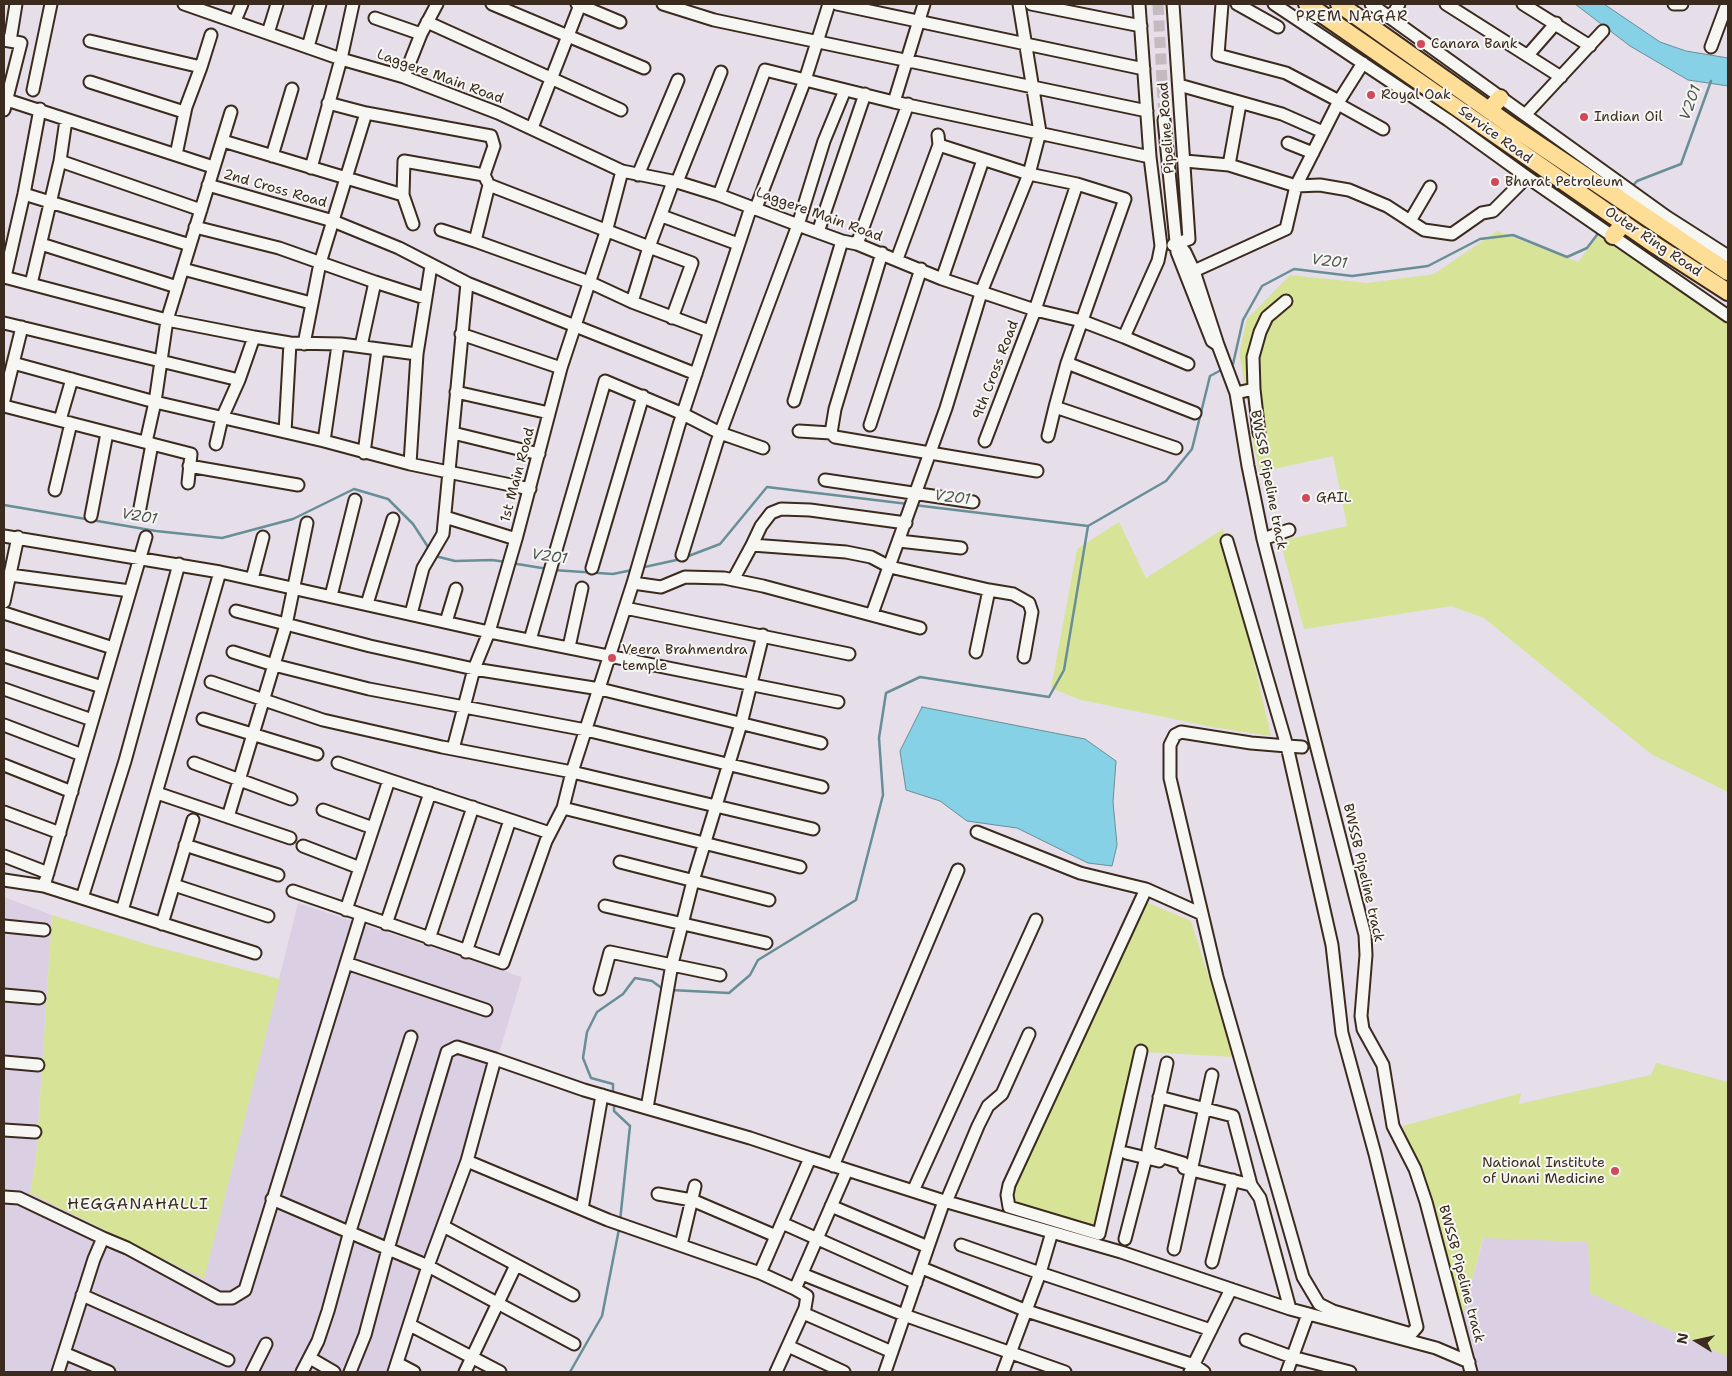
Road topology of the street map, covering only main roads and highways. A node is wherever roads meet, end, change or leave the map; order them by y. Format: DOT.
graph roads {
  1 [pos="1307,4"];
  2 [pos="1339,4"];
  3 [pos="1500,98"];
  4 [pos="1489,110"];
  5 [pos="1616,217"];
  6 [pos="1605,231"];
  7 [pos="1728,272"];
  8 [pos="1728,292"];
  1 -- 5 [label="highway, Outer Ring Road"];
  2 -- 4 [label="highway, Outer Ring Road"];
  3 -- 4 [label="highway"];
  4 -- 7 [label="highway, Outer Ring Road"];
  5 -- 6 [label="highway"];
  5 -- 8 [label="highway, Outer Ring Road"];
}
